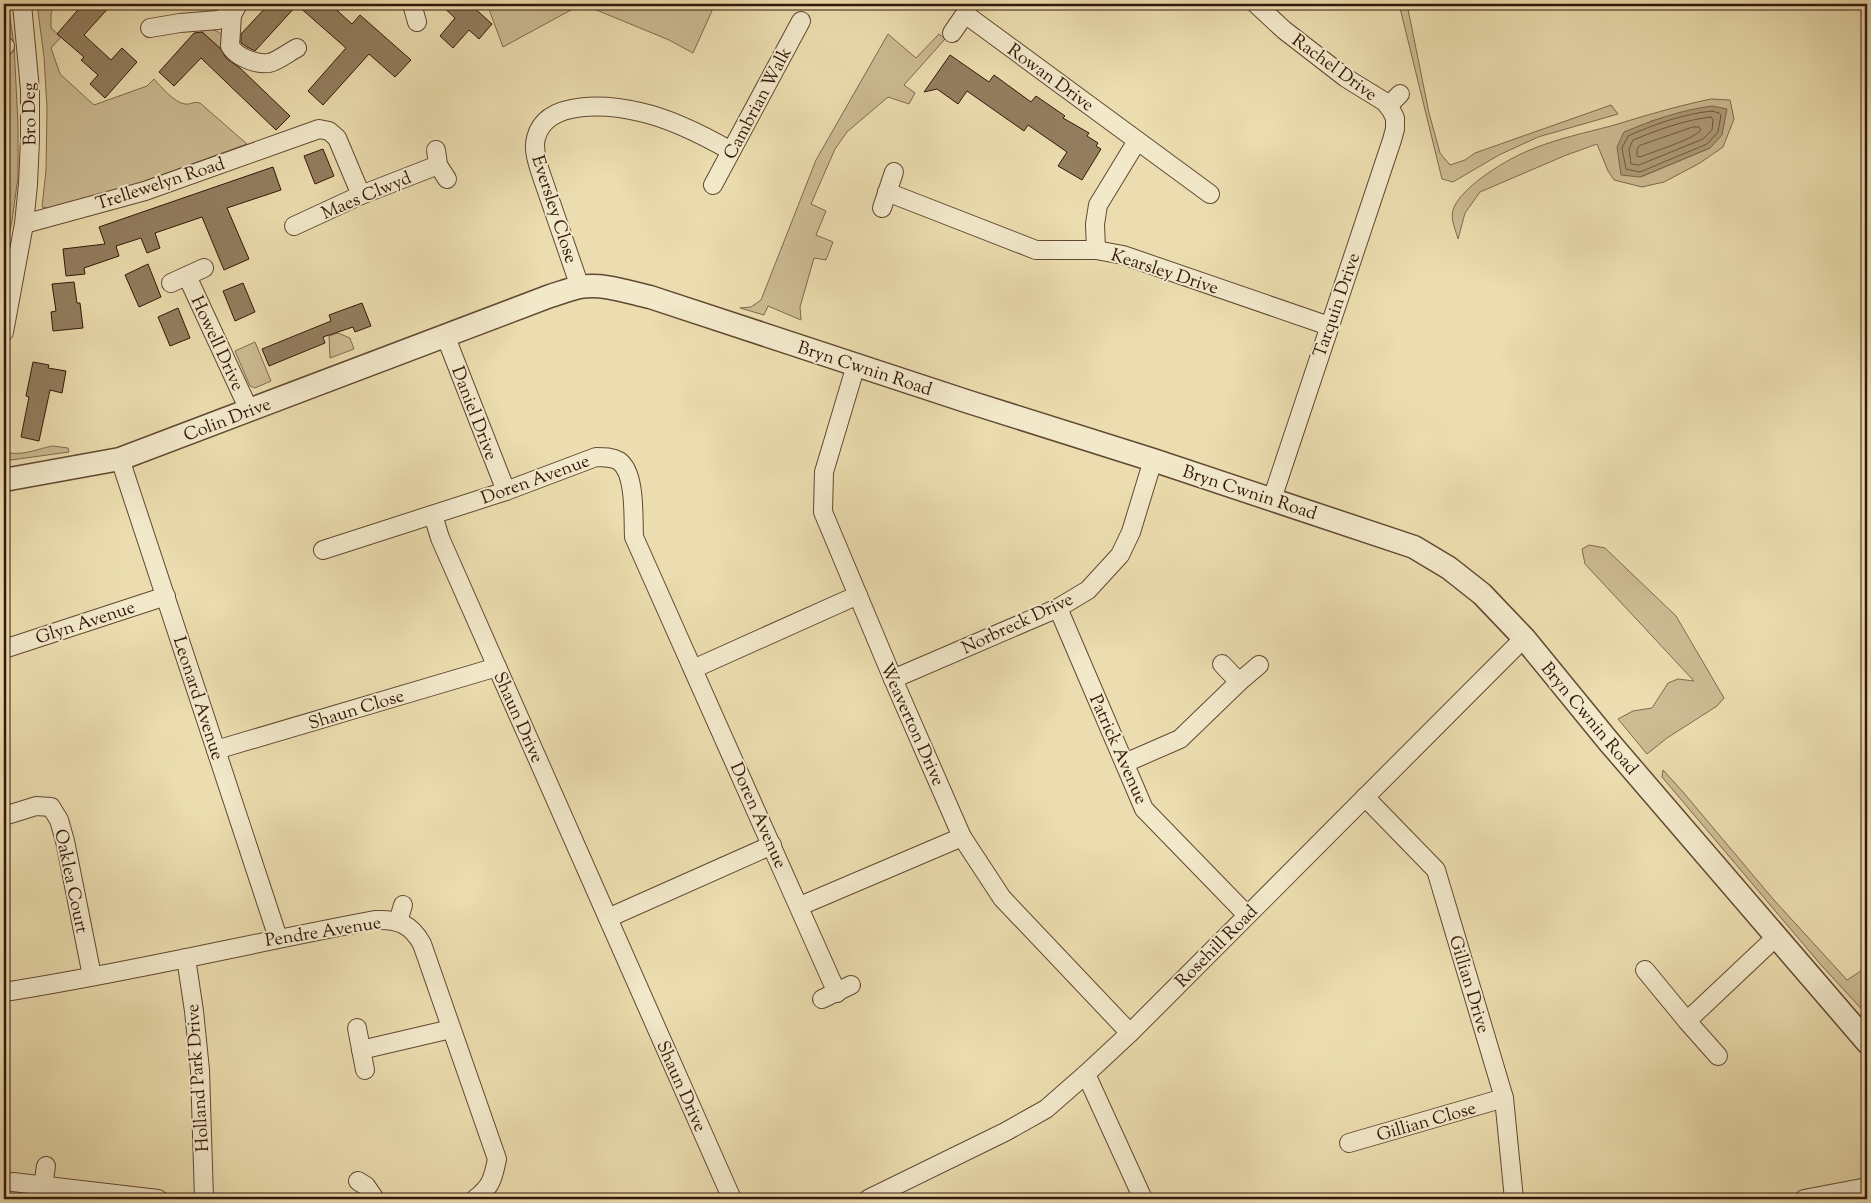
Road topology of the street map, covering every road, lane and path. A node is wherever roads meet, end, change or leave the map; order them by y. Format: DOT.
graph roads {
  1 [pos="22,4"];
  2 [pos="412,4"];
  3 [pos="1256,4"];
  4 [pos="235,9"];
  5 [pos="967,9"];
  6 [pos="801,21"];
  7 [pos="416,22"];
  8 [pos="150,28"];
  9 [pos="952,32"];
  10 [pos="297,48"];
  11 [pos="1393,103"];
  12 [pos="1137,140"];
  13 [pos="731,151"];
  14 [pos="441,164"];
  15 [pos="894,172"];
  16 [pos="712,185"];
  17 [pos="1210,194"];
  18 [pos="361,195"];
  19 [pos="24,224"];
  20 [pos="294,226"];
  21 [pos="1096,250"];
  22 [pos="204,268"];
  23 [pos="580,287"];
  24 [pos="1329,326"];
  25 [pos="4,332"];
  26 [pos="444,335"];
  27 [pos="856,365"];
  28 [pos="250,410"];
  29 [pos="120,459"];
  30 [pos="1153,460"];
  31 [pos="4,480"];
  32 [pos="506,491"];
  33 [pos="1272,500"];
  34 [pos="433,514"];
  35 [pos="324,550"];
  36 [pos="858,595"];
  37 [pos="166,596"];
  38 [pos="1058,608"];
  39 [pos="1524,638"];
  40 [pos="4,649"];
  41 [pos="1222,664"];
  42 [pos="1259,664"];
  43 [pos="497,667"];
  44 [pos="693,669"];
  45 [pos="893,679"];
  46 [pos="1238,682"];
  47 [pos="216,750"];
  48 [pos="1124,764"];
  49 [pos="1365,798"];
  50 [pos="4,816"];
  51 [pos="962,837"];
  52 [pos="772,845"];
  53 [pos="403,905"];
  54 [pos="800,906"];
  55 [pos="1247,916"];
  56 [pos="608,918"];
  57 [pos="398,922"];
  58 [pos="1776,937"];
  59 [pos="278,938"];
  60 [pos="186,958"];
  61 [pos="1645,970"];
  62 [pos="92,976"];
  63 [pos="4,992"];
  64 [pos="837,993"];
  65 [pos="1687,1021"];
  66 [pos="357,1028"];
  67 [pos="452,1029"];
  68 [pos="1130,1033"];
  69 [pos="1867,1042"];
  70 [pos="361,1050"];
  71 [pos="1718,1056"];
  72 [pos="365,1070"];
  73 [pos="1086,1074"];
  74 [pos="1504,1098"];
  75 [pos="1349,1143"];
  76 [pos="46,1166"];
  77 [pos="358,1181"];
  78 [pos="13,1182"];
  79 [pos="43,1186"];
  80 [pos="1867,1187"];
  81 [pos="158,1199"];
  82 [pos="204,1199"];
  83 [pos="375,1199"];
  84 [pos="475,1199"];
  85 [pos="732,1199"];
  86 [pos="868,1199"];
  87 [pos="1143,1199"];
  88 [pos="1514,1199"];
  89 [pos="1804,1199"];
  1 -- 19 [label="street, Bro Deg"];
  2 -- 7 [label="street"];
  3 -- 11 [label="street, Rachel Drive"];
  4 -- 8 [label="street"];
  4 -- 10 [label="street"];
  5 -- 9 [label="street"];
  5 -- 12 [label="street, Rowan Drive"];
  6 -- 13 [label="street, Cambrian Walk"];
  11 -- 24 [label="street, Tarquin Drive"];
  12 -- 17 [label="street, Rowan Drive"];
  12 -- 21 [label="street"];
  13 -- 16 [label="street, Cambrian Walk"];
  13 -- 23 [label="street, Eversley Close"];
  14 -- 18 [label="street, Maes Clwyd"];
  15 -- 21 [label="street, Kearsley Drive"];
  18 -- 19 [label="street, Trellewelyn Road"];
  18 -- 20 [label="street, Maes Clwyd"];
  19 -- 25 [label="street"];
  21 -- 24 [label="street, Kearsley Drive"];
  22 -- 28 [label="street, Howell Drive"];
  23 -- 26 [label="street, Bryn Cwnin Road"];
  23 -- 27 [label="street, Bryn Cwnin Road"];
  24 -- 33 [label="street, Tarquin Drive"];
  26 -- 28 [label="street, Colin Drive"];
  26 -- 32 [label="street, Daniel Drive"];
  27 -- 30 [label="street, Bryn Cwnin Road"];
  27 -- 36 [label="street, Weaverton Drive"];
  28 -- 29 [label="street, Colin Drive"];
  29 -- 31 [label="street, Colin Drive"];
  29 -- 37 [label="street, Leonard Avenue"];
  30 -- 33 [label="street, Bryn Cwnin Road"];
  30 -- 38 [label="street, Norbreck Drive"];
  32 -- 34 [label="street, Doren Avenue"];
  32 -- 44 [label="street, Doren Avenue"];
  33 -- 39 [label="street, Bryn Cwnin Road"];
  34 -- 35 [label="street, Doren Avenue"];
  34 -- 43 [label="street, Shaun Drive"];
  36 -- 44 [label="street"];
  36 -- 45 [label="street, Weaverton Drive"];
  37 -- 40 [label="street, Glyn Avenue"];
  37 -- 47 [label="street, Leonard Avenue"];
  38 -- 45 [label="street, Norbreck Drive"];
  38 -- 48 [label="street, Patrick Avenue"];
  39 -- 49 [label="street, Rosehill Road"];
  39 -- 58 [label="street, Bryn Cwnin Road"];
  41 -- 46 [label="street"];
  42 -- 46 [label="street"];
  43 -- 47 [label="street, Shaun Close"];
  43 -- 56 [label="street, Shaun Drive"];
  44 -- 52 [label="street, Doren Avenue"];
  45 -- 51 [label="street, Weaverton Drive"];
  46 -- 48 [label="street"];
  47 -- 59 [label="street, Leonard Avenue"];
  48 -- 55 [label="street, Patrick Avenue"];
  49 -- 55 [label="street, Rosehill Road"];
  49 -- 74 [label="street, Gillian Drive"];
  50 -- 62 [label="street, Oaklea Court"];
  51 -- 54 [label="street"];
  51 -- 68 [label="street, Weaverton Drive"];
  52 -- 54 [label="street, Doren Avenue"];
  52 -- 56 [label="street"];
  53 -- 57 [label="street"];
  54 -- 64 [label="street, Doren Avenue"];
  55 -- 68 [label="street, Rosehill Road"];
  56 -- 85 [label="street, Shaun Drive"];
  57 -- 59 [label="street, Pendre Avenue"];
  57 -- 67 [label="street, Pendre Avenue"];
  58 -- 65 [label="street"];
  58 -- 69 [label="street, Bryn Cwnin Road"];
  59 -- 60 [label="street, Pendre Avenue"];
  60 -- 62 [label="street, Pendre Avenue"];
  60 -- 82 [label="street, Holland Park Drive"];
  61 -- 65 [label="street"];
  62 -- 63 [label="street, Pendre Avenue"];
  65 -- 71 [label="street"];
  66 -- 70 [label="street"];
  67 -- 70 [label="street"];
  67 -- 84 [label="street, Pendre Avenue"];
  68 -- 73 [label="street, Rosehill Road"];
  70 -- 72 [label="street"];
  73 -- 86 [label="street, Rosehill Road"];
  73 -- 87 [label="street"];
  74 -- 75 [label="street, Gillian Close"];
  74 -- 88 [label="street, Gillian Drive"];
  76 -- 79 [label="street"];
  77 -- 83 [label="street"];
  78 -- 79 [label="street"];
  79 -- 81 [label="street"];
  80 -- 89 [label="street"];
}
